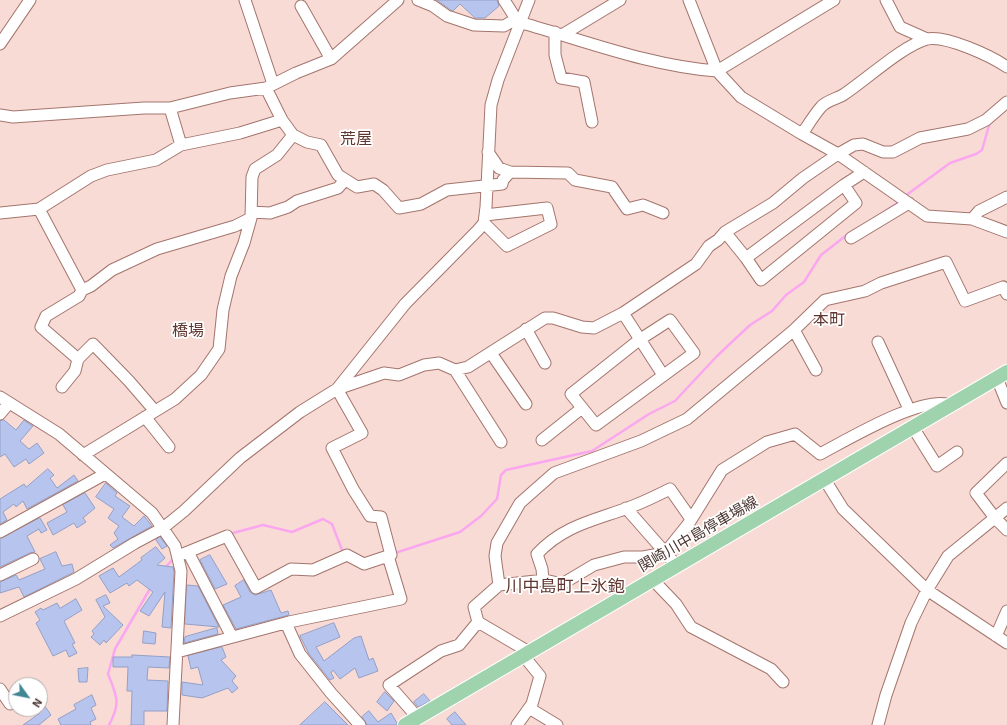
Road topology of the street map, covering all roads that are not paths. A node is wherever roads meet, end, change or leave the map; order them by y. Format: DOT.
graph roads {
  1 [pos="30,0"];
  2 [pos="245,0"];
  3 [pos="398,0"];
  4 [pos="418,0"];
  5 [pos="504,0"];
  6 [pos="530,0"];
  7 [pos="620,0"];
  8 [pos="689,0"];
  9 [pos="834,0"];
  10 [pos="886,0"];
  11 [pos="301,6"];
  12 [pos="519,21"];
  13 [pos="558,34"];
  14 [pos="927,39"];
  15 [pos="0,44"];
  16 [pos="331,59"];
  17 [pos="1007,66"];
  18 [pos="717,71"];
  19 [pos="270,86"];
  20 [pos="1007,102"];
  21 [pos="170,108"];
  22 [pos="0,115"];
  23 [pos="282,120"];
  24 [pos="592,122"];
  25 [pos="292,134"];
  26 [pos="802,134"];
  27 [pos="181,145"];
  28 [pos="488,152"];
  29 [pos="838,154"];
  30 [pos="510,172"];
  31 [pos="864,172"];
  32 [pos="345,180"];
  33 [pos="844,185"];
  34 [pos="487,186"];
  35 [pos="1007,197"];
  36 [pos="909,204"];
  37 [pos="39,209"];
  38 [pos="0,213"];
  39 [pos="663,213"];
  40 [pos="251,215"];
  41 [pos="484,219"];
  42 [pos="972,219"];
  43 [pos="725,232"];
  44 [pos="1007,232"];
  45 [pos="851,238"];
  46 [pos="746,258"];
  47 [pos="82,290"];
  48 [pos="1007,294"];
  49 [pos="623,313"];
  50 [pos="526,329"];
  51 [pos="794,330"];
  52 [pos="639,340"];
  53 [pos="878,342"];
  54 [pos="491,353"];
  55 [pos="78,359"];
  56 [pos="545,363"];
  57 [pos="455,370"];
  58 [pos="816,370"];
  59 [pos="663,375"];
  60 [pos="1002,375"];
  61 [pos="62,387"];
  62 [pos="337,389"];
  63 [pos="5,400"];
  64 [pos="1007,403"];
  65 [pos="526,404"];
  66 [pos="951,405"];
  67 [pos="582,408"];
  68 [pos="909,409"];
  69 [pos="0,414"];
  70 [pos="149,414"];
  71 [pos="914,428"];
  72 [pos="542,440"];
  73 [pos="501,442"];
  74 [pos="169,447"];
  75 [pos="958,452"];
  76 [pos="83,455"];
  77 [pos="1007,463"];
  78 [pos="105,474"];
  79 [pos="825,480"];
  80 [pos="626,508"];
  81 [pos="1007,508"];
  82 [pos="995,518"];
  83 [pos="691,519"];
  84 [pos="163,528"];
  85 [pos="1007,530"];
  86 [pos="0,532"];
  87 [pos="665,552"];
  88 [pos="183,554"];
  89 [pos="388,556"];
  90 [pos="33,559"];
  91 [pos="677,566"];
  92 [pos="0,575"];
  93 [pos="543,580"];
  94 [pos="652,580"];
  95 [pos="499,585"];
  96 [pos="927,590"];
  97 [pos="1007,611"];
  98 [pos="0,616"];
  99 [pos="478,622"];
  100 [pos="286,623"];
  101 [pos="996,636"];
  102 [pos="232,637"];
  103 [pos="1007,643"];
  104 [pos="177,652"];
  105 [pos="526,653"];
  106 [pos="783,682"];
  107 [pos="0,689"];
  108 [pos="8,701"];
  109 [pos="529,708"];
  110 [pos="418,718"];
  111 [pos="173,725"];
  112 [pos="360,725"];
  113 [pos="405,725"];
  114 [pos="517,725"];
  115 [pos="557,725"];
  116 [pos="878,725"];
  1 -- 15 [label="street"];
  2 -- 19 [label="street"];
  3 -- 16 [label="street"];
  4 -- 12 [label="street"];
  5 -- 12 [label="street"];
  6 -- 12 [label="street"];
  7 -- 13 [label="street"];
  8 -- 18 [label="street"];
  9 -- 18 [label="street"];
  10 -- 14 [label="street"];
  11 -- 16 [label="street"];
  12 -- 13 [label="street"];
  12 -- 28 [label="street"];
  13 -- 18 [label="street"];
  13 -- 24 [label="street"];
  14 -- 17 [label="street"];
  14 -- 26 [label="street"];
  16 -- 19 [label="street"];
  18 -- 26 [label="street"];
  19 -- 21 [label="street"];
  19 -- 23 [label="street"];
  20 -- 29 [label="street"];
  21 -- 22 [label="street"];
  21 -- 27 [label="street"];
  23 -- 25 [label="street"];
  23 -- 27 [label="street"];
  25 -- 32 [label="street"];
  25 -- 40 [label="street"];
  26 -- 29 [label="street"];
  27 -- 37 [label="street"];
  28 -- 30 [label="street"];
  28 -- 34 [label="street"];
  29 -- 31 [label="street"];
  29 -- 43 [label="street"];
  30 -- 34 [label="street"];
  30 -- 39 [label="street"];
  31 -- 33 [label="street"];
  31 -- 36 [label="street"];
  32 -- 34 [label="street"];
  32 -- 40 [label="street"];
  33 -- 46 [label="street"];
  33 -- 46 [label="street"];
  34 -- 41 [label="street"];
  35 -- 42 [label="street"];
  36 -- 42 [label="street"];
  36 -- 45 [label="street"];
  37 -- 38 [label="street"];
  37 -- 47 [label="street"];
  40 -- 47 [label="street"];
  40 -- 70 [label="street"];
  41 -- 41 [label="street"];
  41 -- 62 [label="street"];
  42 -- 44 [label="street"];
  43 -- 46 [label="street"];
  43 -- 49 [label="street"];
  47 -- 55 [label="street"];
  48 -- 51 [label="street"];
  49 -- 50 [label="street"];
  49 -- 52 [label="street"];
  50 -- 54 [label="street"];
  50 -- 56 [label="street"];
  51 -- 58 [label="street"];
  51 -- 95 [label="street"];
  52 -- 59 [label="street"];
  52 -- 59 [label="street"];
  52 -- 67 [label="street"];
  53 -- 68 [label="street"];
  54 -- 57 [label="street"];
  54 -- 65 [label="street"];
  55 -- 61 [label="street"];
  55 -- 70 [label="street"];
  57 -- 62 [label="street"];
  57 -- 73 [label="street"];
  59 -- 67 [label="street"];
  60 -- 64 [label="street"];
  60 -- 66 [label="main road, 関崎川中島停車場線"];
  62 -- 84 [label="street"];
  62 -- 89 [label="street"];
  63 -- 69 [label="street"];
  63 -- 76 [label="street"];
  66 -- 68 [label="street"];
  66 -- 71 [label="main road, 関崎川中島停車場線"];
  67 -- 72 [label="street"];
  68 -- 83 [label="street"];
  70 -- 74 [label="street"];
  70 -- 76 [label="street"];
  71 -- 75 [label="street"];
  71 -- 79 [label="main road, 関崎川中島停車場線"];
  76 -- 78 [label="street"];
  77 -- 82 [label="street"];
  78 -- 84 [label="street"];
  78 -- 86 [label="street"];
  79 -- 91 [label="main road, 関崎川中島停車場線"];
  79 -- 96 [label="street"];
  80 -- 83 [label="street"];
  80 -- 87 [label="street"];
  80 -- 93 [label="street"];
  81 -- 82 [label="street"];
  82 -- 85 [label="street"];
  82 -- 96 [label="street"];
  83 -- 87 [label="street"];
  84 -- 88 [label="street"];
  84 -- 98 [label="street"];
  87 -- 91 [label="street"];
  87 -- 93 [label="street"];
  88 -- 89 [label="street"];
  88 -- 102 [label="street"];
  88 -- 104 [label="street"];
  89 -- 100 [label="street"];
  90 -- 92 [label="street"];
  91 -- 94 [label="main road, 関崎川中島停車場線"];
  93 -- 95 [label="street"];
  94 -- 105 [label="main road, 関崎川中島停車場線"];
  94 -- 106 [label="street"];
  95 -- 99 [label="street"];
  96 -- 101 [label="street"];
  96 -- 116 [label="street"];
  97 -- 101 [label="street"];
  99 -- 105 [label="street"];
  99 -- 110 [label="street"];
  100 -- 102 [label="street"];
  100 -- 112 [label="street"];
  101 -- 103 [label="street"];
  102 -- 104 [label="street"];
  104 -- 111 [label="street"];
  105 -- 109 [label="street"];
  105 -- 110 [label="main road, 関崎川中島停車場線"];
  107 -- 108 [label="street"];
  109 -- 114 [label="street"];
  109 -- 115 [label="street"];
  110 -- 113 [label="main road, 関崎川中島停車場線"];
}
